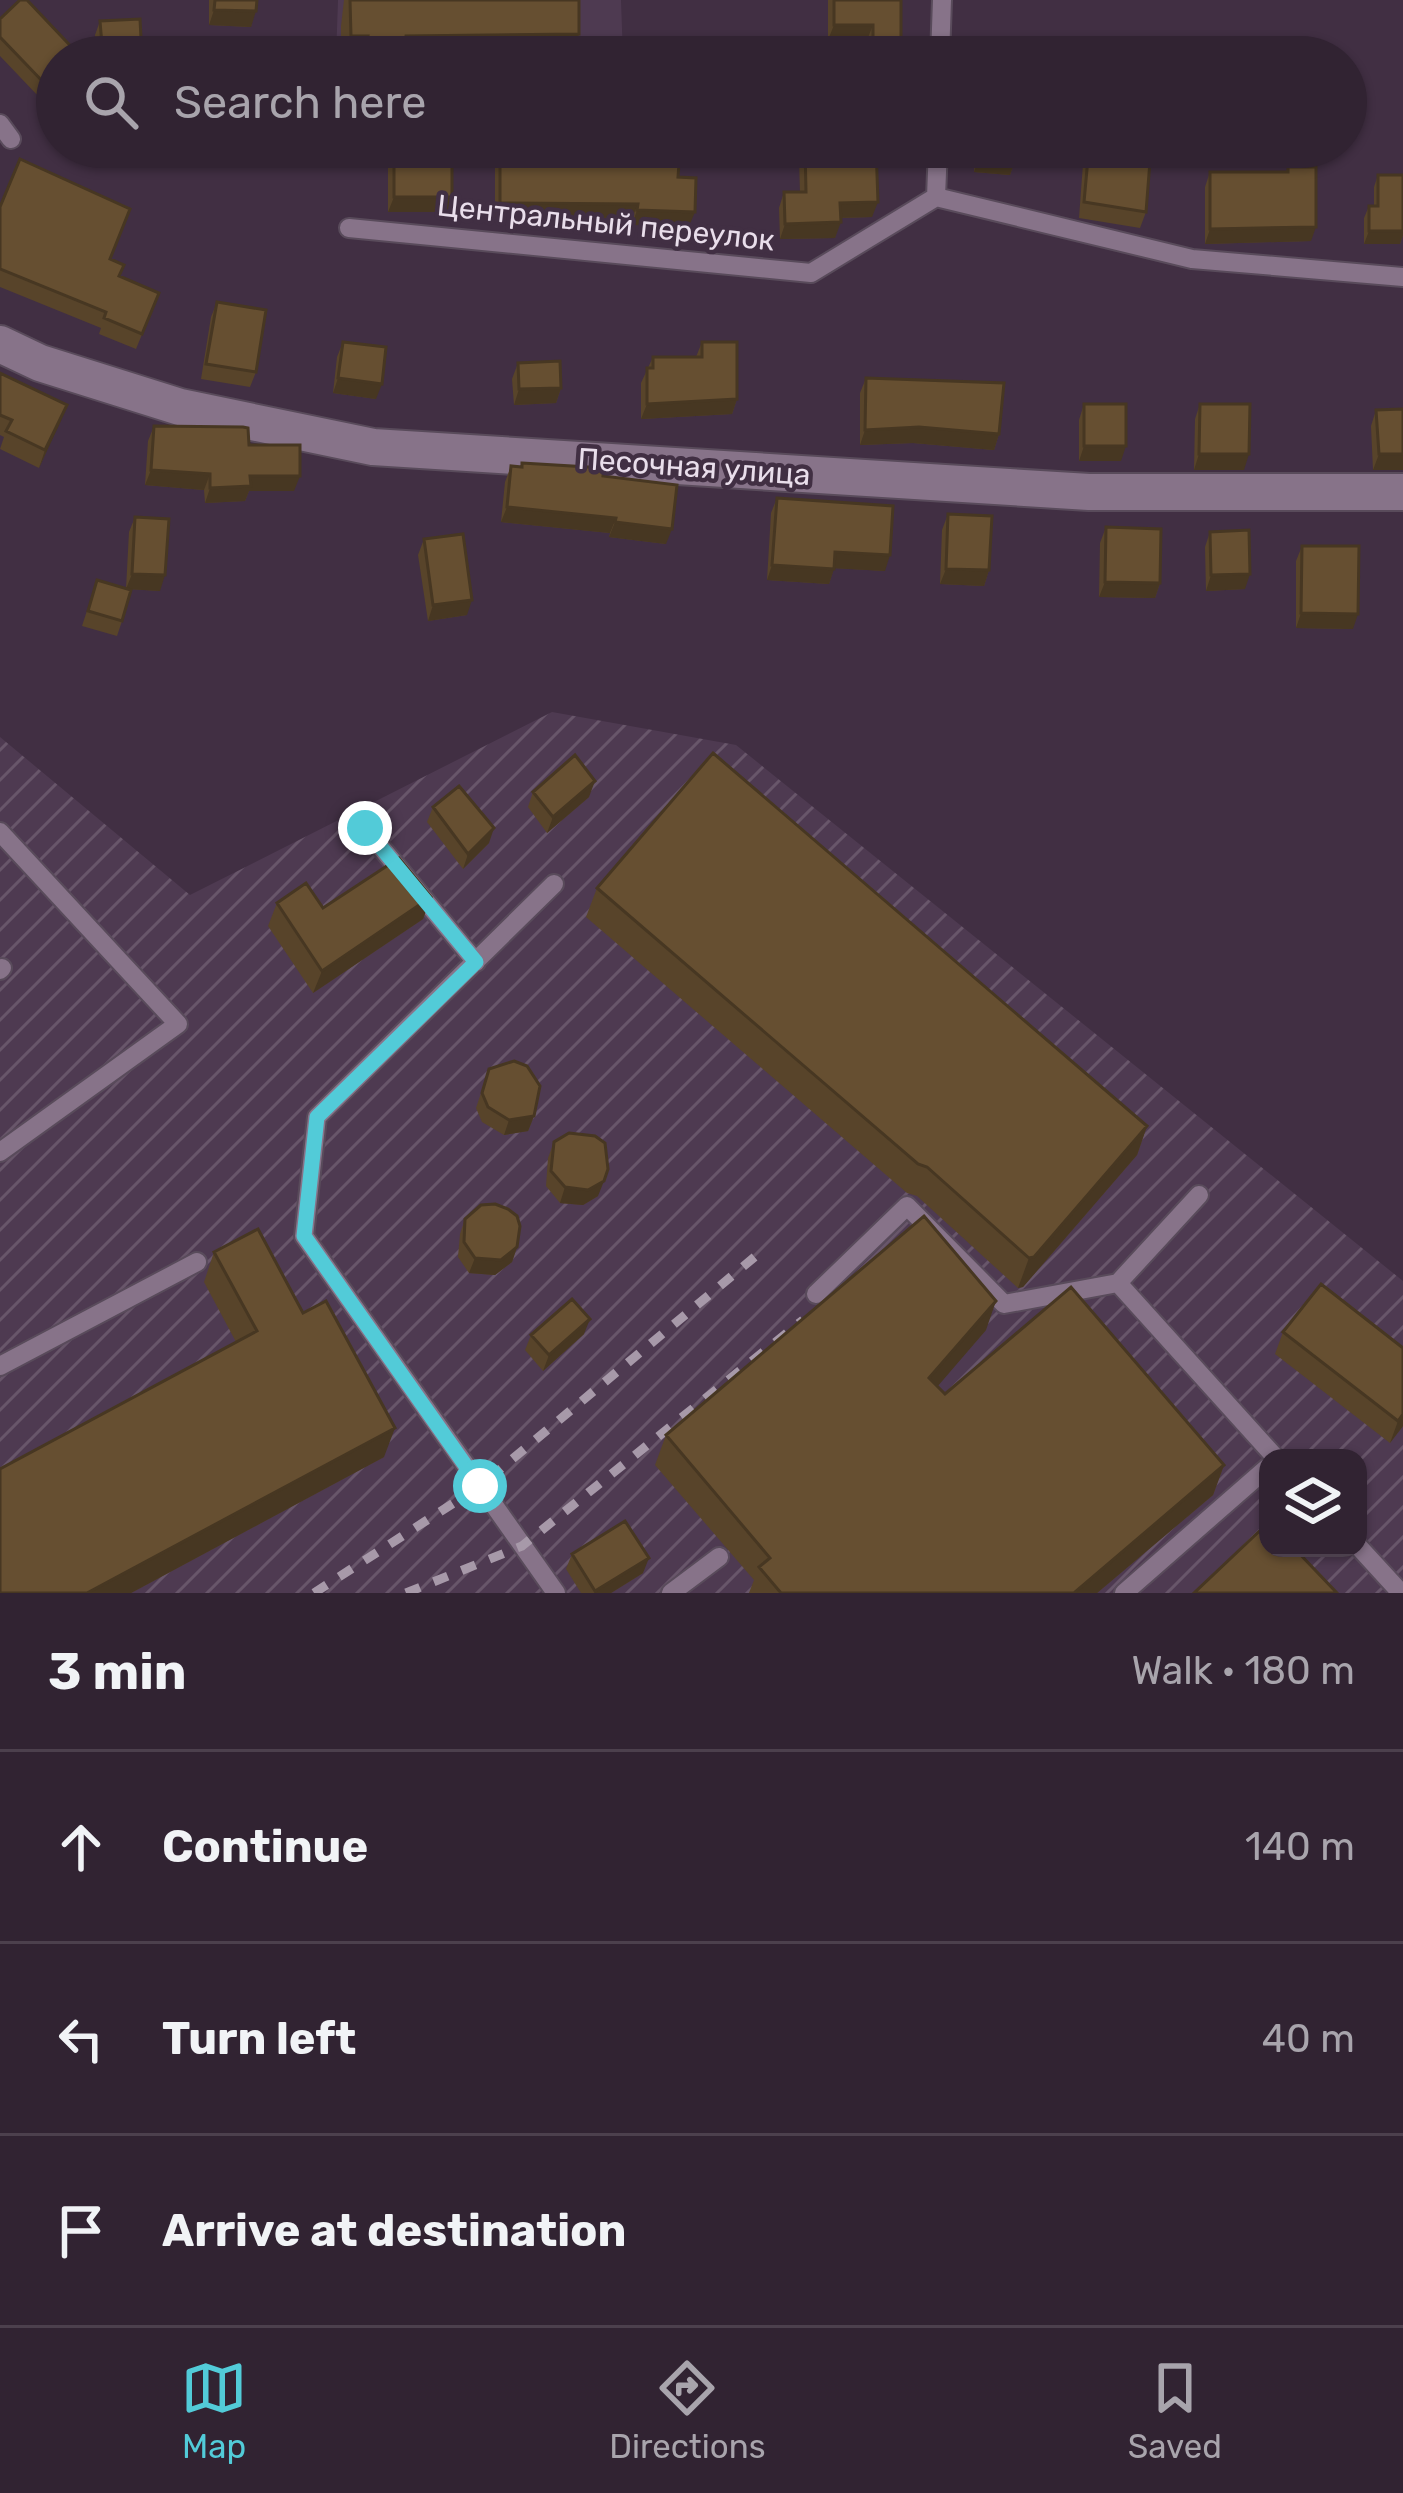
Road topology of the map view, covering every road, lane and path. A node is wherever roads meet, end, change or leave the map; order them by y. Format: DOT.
graph roads {
  1 [pos="942,0"];
  2 [pos="941,36"];
  3 [pos="937,168"];
  4 [pos="936,197"];
  5 [pos="350,228"];
  6 [pos="1403,277"];
  7 [pos="0,344"];
  8 [pos="1403,492"];
  9 [pos="365,828"];
  10 [pos="0,832"];
  11 [pos="554,884"];
  12 [pos="476,962"];
  13 [pos="0,1152"];
  14 [pos="1199,1195"];
  15 [pos="197,1262"];
  16 [pos="1118,1283"];
  17 [pos="816,1294"];
  18 [pos="0,1366"];
  19 [pos="1268,1449"];
  20 [pos="1259,1474"];
  21 [pos="1367,1556"];
  22 [pos="719,1557"];
  23 [pos="556,1593"];
  24 [pos="671,1593"];
  25 [pos="1124,1593"];
  26 [pos="1401,1593"];
  1 -- 2 [label="lane"];
  3 -- 4 [label="lane"];
  4 -- 5 [label="lane, Центральный переулок"];
  4 -- 6 [label="lane"];
  7 -- 8 [label="street, Песочная улица"];
  9 -- 12 [label="lane"];
  10 -- 13 [label="lane"];
  11 -- 12 [label="lane"];
  12 -- 23 [label="lane"];
  14 -- 16 [label="lane"];
  15 -- 18 [label="lane"];
  16 -- 17 [label="lane"];
  16 -- 19 [label="lane"];
  20 -- 25 [label="lane"];
  21 -- 26 [label="lane"];
  22 -- 24 [label="lane"];
}
